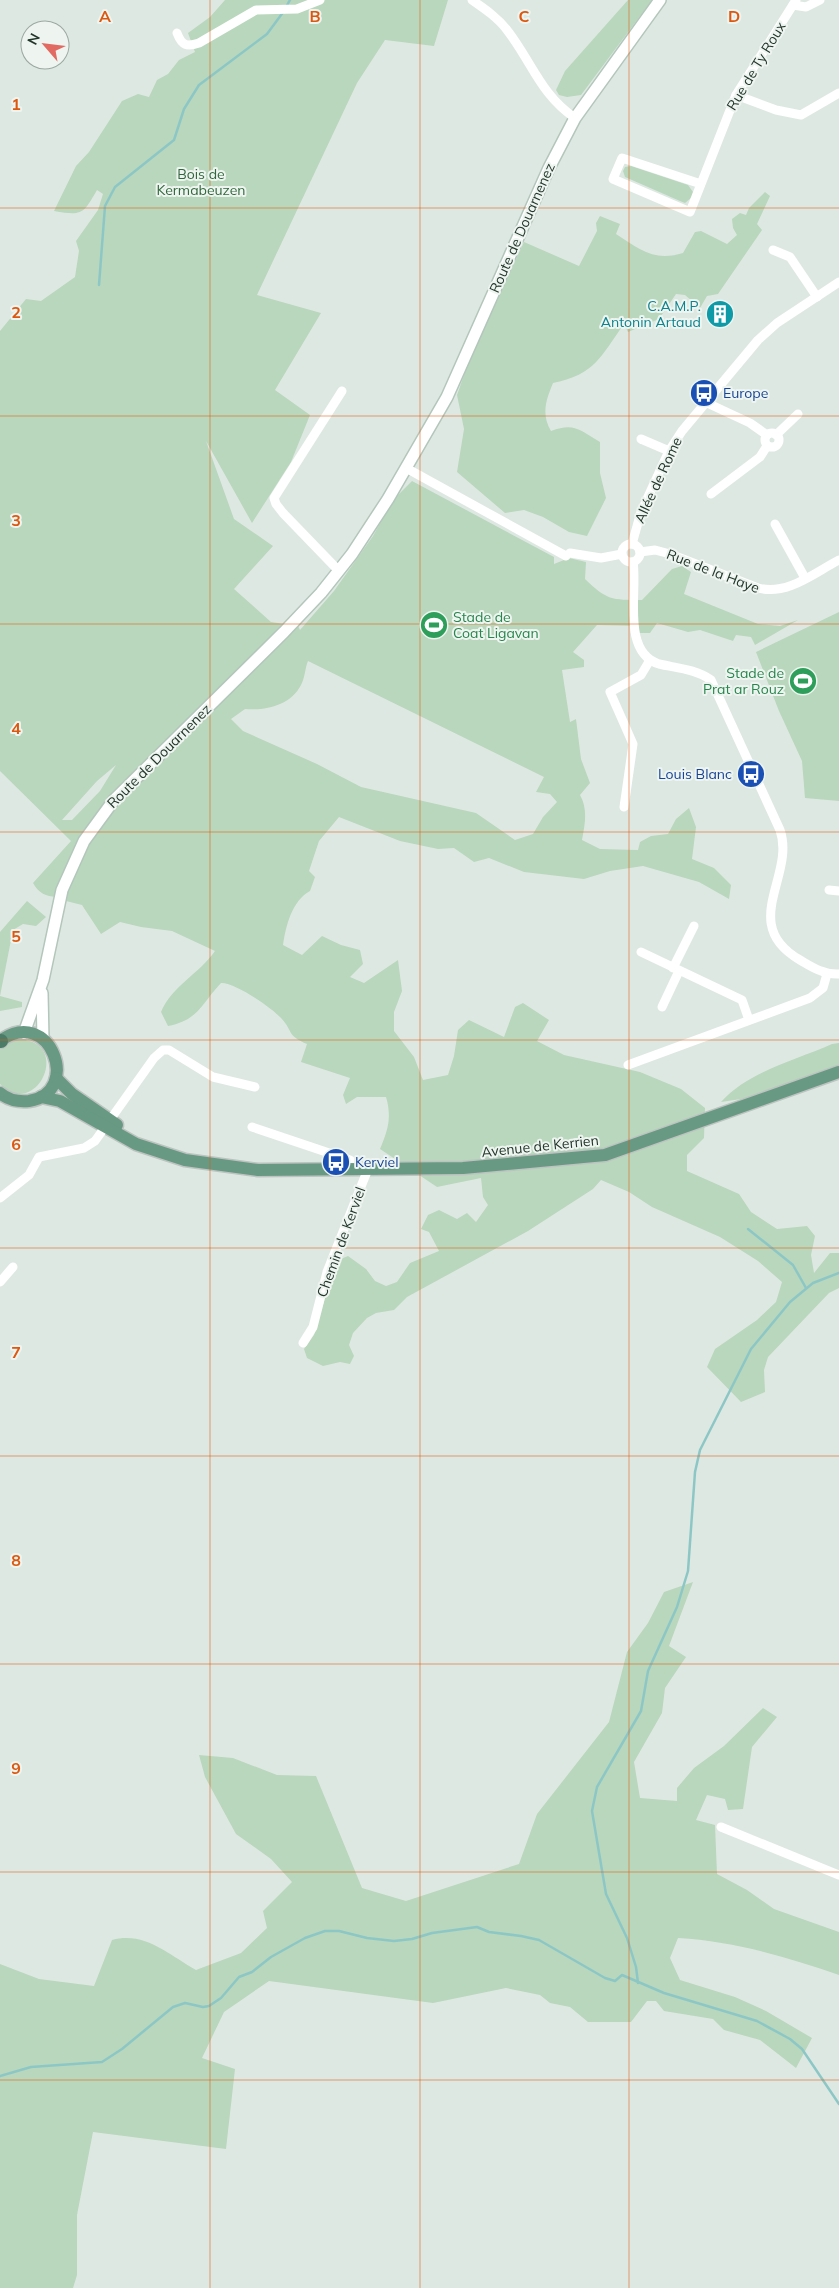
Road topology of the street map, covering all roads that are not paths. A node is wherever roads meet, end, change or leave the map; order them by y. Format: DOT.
graph roads {
  1 [pos="320,0"];
  2 [pos="472,0"];
  3 [pos="660,0"];
  4 [pos="820,0"];
  5 [pos="794,3"];
  6 [pos="278,7"];
  7 [pos="177,33"];
  8 [pos="839,94"];
  9 [pos="736,95"];
  10 [pos="575,118"];
  11 [pos="701,184"];
  12 [pos="773,250"];
  13 [pos="839,282"];
  14 [pos="817,297"];
  15 [pos="342,391"];
  16 [pos="705,402"];
  17 [pos="798,414"];
  18 [pos="771,435"];
  19 [pos="641,439"];
  20 [pos="767,446"];
  21 [pos="670,451"];
  22 [pos="406,468"];
  23 [pos="711,494"];
  24 [pos="775,524"];
  25 [pos="632,544"];
  26 [pos="640,552"];
  27 [pos="622,554"];
  28 [pos="839,560"];
  29 [pos="633,562"];
  30 [pos="339,571"];
  31 [pos="805,578"];
  32 [pos="650,660"];
  33 [pos="624,807"];
  34 [pos="829,890"];
  35 [pos="839,891"];
  36 [pos="694,926"];
  37 [pos="641,952"];
  38 [pos="676,969"];
  39 [pos="827,974"];
  40 [pos="839,974"];
  41 [pos="42,980"];
  42 [pos="662,1007"];
  43 [pos="749,1020"];
  44 [pos="24,1032"];
  45 [pos="43,1039"];
  46 [pos="0,1041"];
  47 [pos="628,1064"];
  48 [pos="839,1072"];
  49 [pos="56,1078"];
  50 [pos="255,1087"];
  51 [pos="0,1093"];
  52 [pos="41,1097"];
  53 [pos="108,1125"];
  54 [pos="252,1127"];
  55 [pos="350,1169"];
  56 [pos="368,1169"];
  57 [pos="0,1198"];
  58 [pos="13,1267"];
  59 [pos="0,1282"];
  60 [pos="303,1343"];
  61 [pos="721,1828"];
  62 [pos="839,1876"];
  1 -- 6 [label="street"];
  2 -- 10 [label="street"];
  3 -- 10 [label="main road, Route de Douarnenez"];
  4 -- 5 [label="street, Rue de Ty Roux"];
  5 -- 9 [label="street, Rue de Ty Roux"];
  6 -- 7 [label="street"];
  8 -- 9 [label="street"];
  9 -- 11 [label="street, Rue de Ty Roux"];
  10 -- 22 [label="main road, Route de Douarnenez"];
  11 -- 11 [label="street, Rue de Ty Roux"];
  12 -- 14 [label="street"];
  13 -- 14 [label="street, Allée de Rome"];
  14 -- 16 [label="street, Allée de Rome"];
  15 -- 30 [label="street"];
  16 -- 18 [label="street"];
  16 -- 21 [label="street, Allée de Rome"];
  17 -- 18 [label="street"];
  18 -- 20 [label="street"];
  18 -- 20 [label="street"];
  19 -- 21 [label="street"];
  20 -- 23 [label="street"];
  21 -- 25 [label="street, Allée de Rome"];
  22 -- 27 [label="street"];
  22 -- 30 [label="main road, Route de Douarnenez"];
  24 -- 31 [label="street"];
  25 -- 26 [label="street"];
  25 -- 27 [label="street"];
  26 -- 29 [label="street"];
  26 -- 31 [label="street, Rue de la Haye"];
  27 -- 29 [label="street"];
  28 -- 31 [label="street, Rue de la Haye"];
  29 -- 32 [label="street"];
  30 -- 41 [label="main road, Route de Douarnenez"];
  32 -- 33 [label="street"];
  32 -- 39 [label="street"];
  34 -- 35 [label="street"];
  36 -- 38 [label="street"];
  37 -- 38 [label="street"];
  38 -- 42 [label="street"];
  38 -- 43 [label="street"];
  39 -- 40 [label="street"];
  39 -- 43 [label="street"];
  41 -- 44 [label="main road, Route de Douarnenez"];
  41 -- 45 [label="main road, Route de Douarnenez"];
  43 -- 47 [label="street"];
  44 -- 45 [label="main road"];
  44 -- 46 [label="main road"];
  45 -- 49 [label="main road"];
  48 -- 56 [label="main road, Avenue de Kerrien"];
  49 -- 52 [label="main road"];
  49 -- 53 [label="main road, Avenue de Kerrien"];
  50 -- 53 [label="street"];
  51 -- 52 [label="main road"];
  52 -- 53 [label="main road, Avenue de Kerrien"];
  53 -- 55 [label="main road, Avenue de Kerrien"];
  53 -- 57 [label="street"];
  54 -- 55 [label="street"];
  55 -- 56 [label="main road, Avenue de Kerrien"];
  56 -- 60 [label="street, Chemin de Kerviel"];
  58 -- 59 [label="street"];
  61 -- 62 [label="street"];
}
